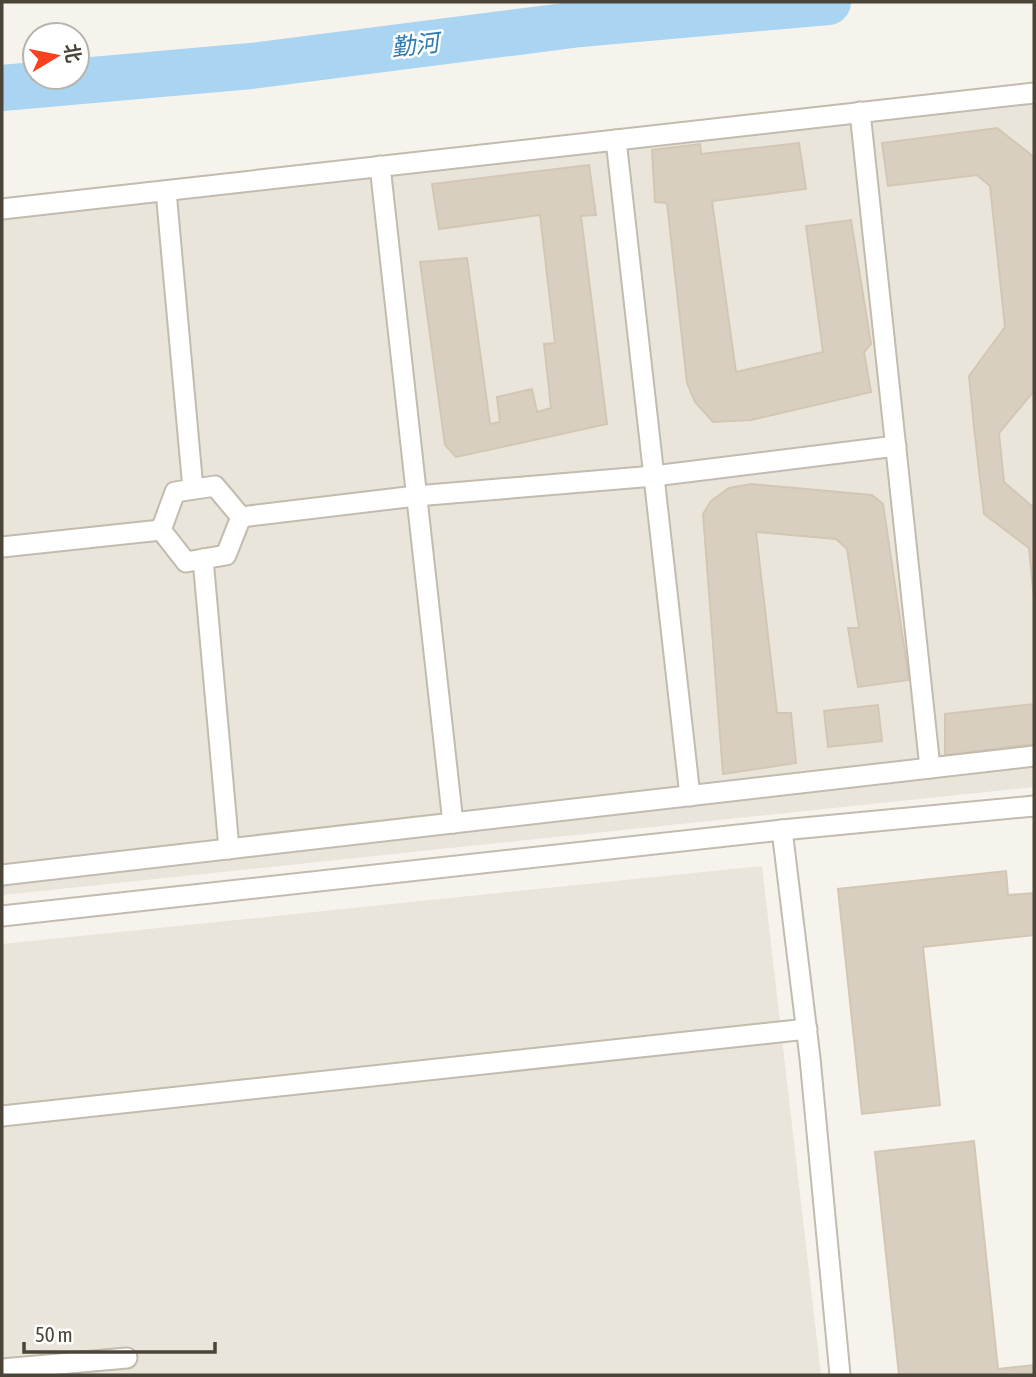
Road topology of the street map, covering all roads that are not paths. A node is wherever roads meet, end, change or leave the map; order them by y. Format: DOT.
graph roads {
  1 [pos="1034,93"];
  2 [pos="860,112"];
  3 [pos="616,140"];
  4 [pos="380,166"];
  5 [pos="166,191"];
  6 [pos="2,209"];
  7 [pos="896,446"];
  8 [pos="654,476"];
  9 [pos="193,489"];
  10 [pos="416,496"];
  11 [pos="241,517"];
  12 [pos="161,530"];
  13 [pos="2,547"];
  14 [pos="203,559"];
  15 [pos="1034,757"];
  16 [pos="930,768"];
  17 [pos="690,796"];
  18 [pos="1034,806"];
  19 [pos="453,823"];
  20 [pos="782,830"];
  21 [pos="229,849"];
  22 [pos="2,875"];
  23 [pos="2,916"];
  24 [pos="807,1029"];
  25 [pos="2,1116"];
  26 [pos="127,1359"];
  27 [pos="2,1368"];
  28 [pos="840,1375"];
  1 -- 2 [label="street"];
  2 -- 3 [label="street"];
  2 -- 7 [label="street"];
  3 -- 4 [label="street"];
  3 -- 8 [label="street"];
  4 -- 5 [label="street"];
  4 -- 10 [label="street"];
  5 -- 6 [label="street"];
  5 -- 9 [label="street"];
  7 -- 8 [label="street"];
  7 -- 16 [label="street"];
  8 -- 10 [label="street"];
  8 -- 17 [label="street"];
  9 -- 11 [label="street"];
  9 -- 12 [label="street"];
  10 -- 11 [label="street"];
  10 -- 19 [label="street"];
  11 -- 14 [label="street"];
  12 -- 13 [label="street"];
  12 -- 14 [label="street"];
  14 -- 21 [label="street"];
  15 -- 16 [label="street"];
  16 -- 17 [label="street"];
  17 -- 19 [label="street"];
  18 -- 20 [label="street"];
  19 -- 21 [label="street"];
  20 -- 23 [label="street"];
  20 -- 24 [label="street"];
  21 -- 22 [label="street"];
  24 -- 25 [label="street"];
  24 -- 28 [label="street"];
  26 -- 27 [label="street"];
}
